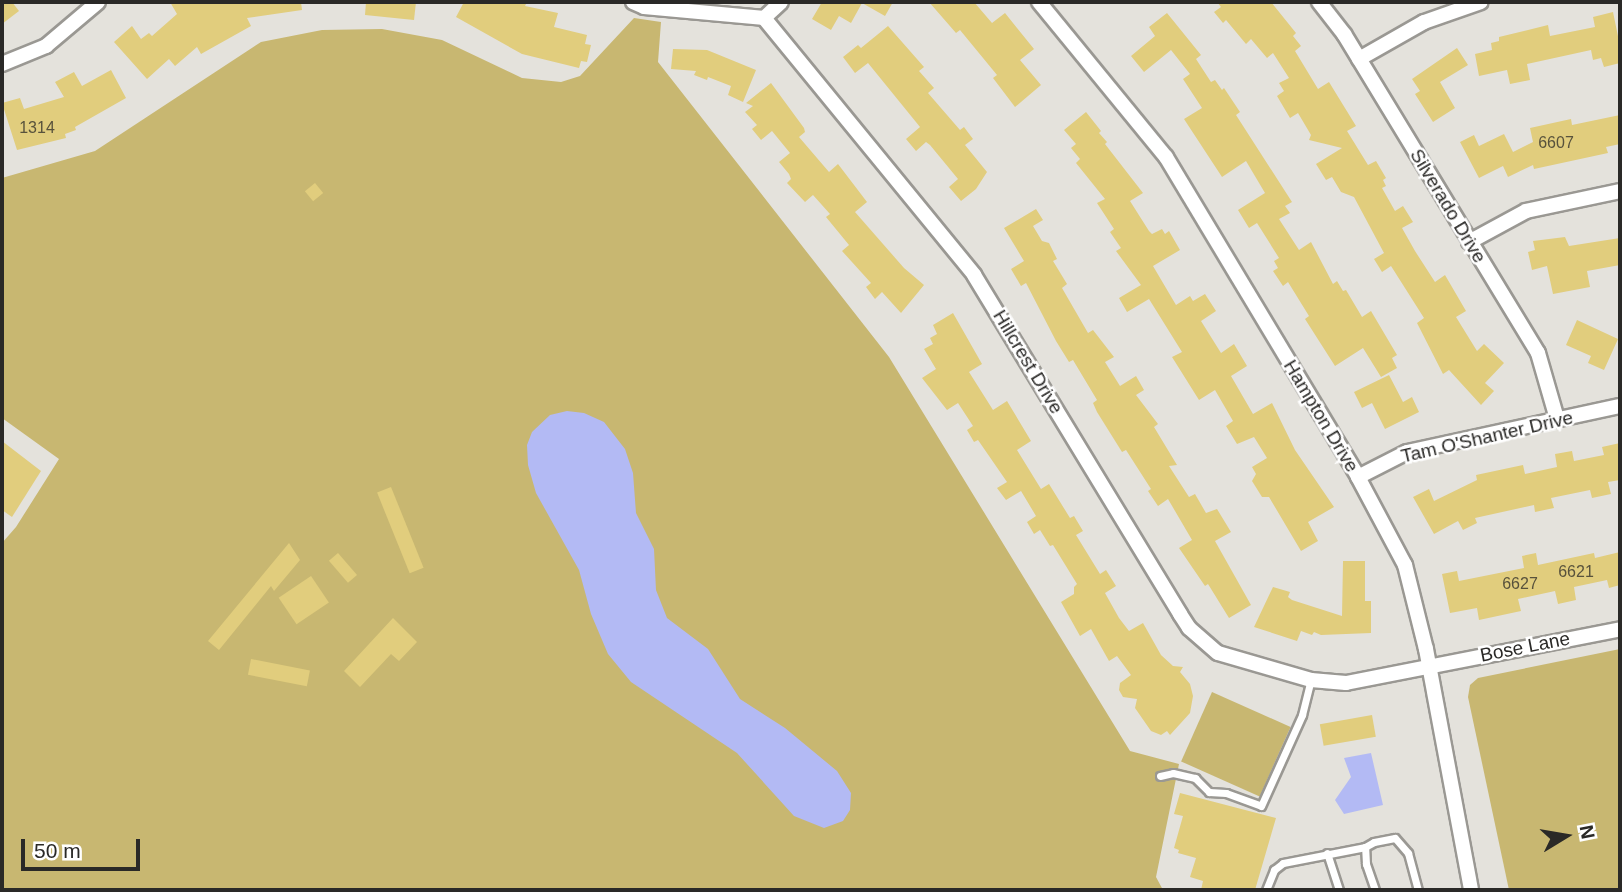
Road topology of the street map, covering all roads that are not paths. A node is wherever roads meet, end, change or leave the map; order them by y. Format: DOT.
graph roads {
  1 [pos="98,2"];
  2 [pos="633,2"];
  3 [pos="781,2"];
  4 [pos="1039,2"];
  5 [pos="1320,2"];
  6 [pos="1481,2"];
  7 [pos="764,18"];
  8 [pos="1359,59"];
  9 [pos="2,64"];
  10 [pos="1620,191"];
  11 [pos="1469,242"];
  12 [pos="1620,406"];
  13 [pos="1557,419"];
  14 [pos="1358,477"];
  15 [pos="1620,629"];
  16 [pos="1429,667"];
  17 [pos="1311,680"];
  18 [pos="1160,776"];
  19 [pos="1365,847"];
  20 [pos="1327,853"];
  21 [pos="1266,890"];
  22 [pos="1339,890"];
  23 [pos="1375,890"];
  24 [pos="1418,890"];
  25 [pos="1472,890"];
  1 -- 9 [label="street"];
  2 -- 7 [label="street"];
  3 -- 7 [label="street"];
  4 -- 14 [label="street, Hampton Drive"];
  5 -- 8 [label="street, Silverado Drive"];
  6 -- 8 [label="street"];
  7 -- 17 [label="street, Hillcrest Drive"];
  8 -- 11 [label="street, Silverado Drive"];
  10 -- 11 [label="street"];
  11 -- 13 [label="street, Silverado Drive"];
  12 -- 13 [label="street, Tam O'Shanter Drive"];
  13 -- 14 [label="street, Tam O'Shanter Drive"];
  14 -- 16 [label="street, Hampton Drive"];
  15 -- 16 [label="street, Bose Lane"];
  16 -- 17 [label="street, Hillcrest Drive"];
  16 -- 25 [label="street, Hampton Drive"];
  17 -- 18 [label="lane"];
  19 -- 20 [label="lane"];
  19 -- 23 [label="lane"];
  19 -- 24 [label="lane"];
  20 -- 21 [label="lane"];
  20 -- 22 [label="lane"];
}
